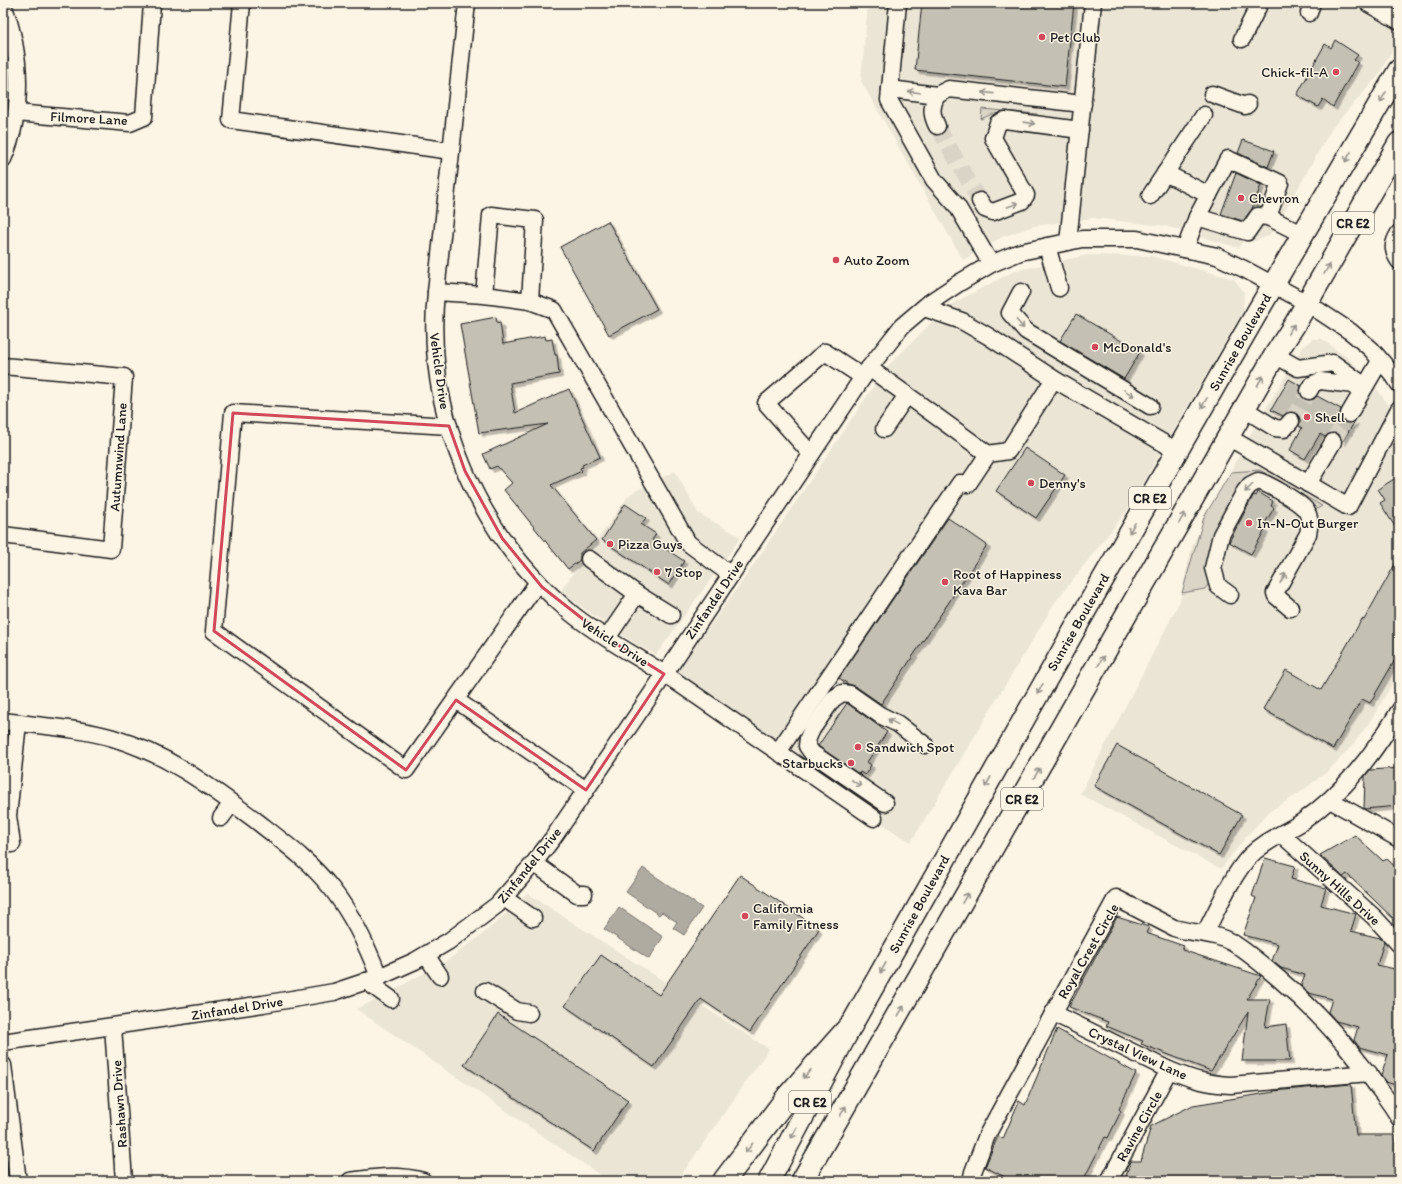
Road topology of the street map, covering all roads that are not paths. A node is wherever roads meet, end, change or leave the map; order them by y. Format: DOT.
graph roads {
  1 [pos="152,3"];
  2 [pos="242,3"];
  3 [pos="467,3"];
  4 [pos="898,3"];
  5 [pos="1093,3"];
  6 [pos="1260,3"];
  7 [pos="1369,3"];
  8 [pos="3,5"];
  9 [pos="1399,21"];
  10 [pos="1242,39"];
  11 [pos="1399,70"];
  12 [pos="890,89"];
  13 [pos="1212,94"];
  14 [pos="937,95"];
  15 [pos="1083,104"];
  16 [pos="1248,104"];
  17 [pos="16,113"];
  18 [pos="1204,115"];
  19 [pos="938,126"];
  20 [pos="1080,130"];
  21 [pos="1399,143"];
  22 [pos="451,151"];
  23 [pos="3,159"];
  24 [pos="1165,173"];
  25 [pos="1209,195"];
  26 [pos="1150,196"];
  27 [pos="980,201"];
  28 [pos="1197,217"];
  29 [pos="1268,217"];
  30 [pos="1399,233"];
  31 [pos="1302,234"];
  32 [pos="1068,242"];
  33 [pos="1047,246"];
  34 [pos="1185,249"];
  35 [pos="1399,261"];
  36 [pos="991,264"];
  37 [pos="1273,285"];
  38 [pos="1059,288"];
  39 [pos="436,292"];
  40 [pos="1021,292"];
  41 [pos="484,295"];
  42 [pos="530,301"];
  43 [pos="1307,303"];
  44 [pos="924,308"];
  45 [pos="1275,355"];
  46 [pos="1380,361"];
  47 [pos="3,366"];
  48 [pos="866,372"];
  49 [pos="1057,381"];
  50 [pos="1399,384"];
  51 [pos="1365,386"];
  52 [pos="1309,391"];
  53 [pos="906,395"];
  54 [pos="1150,406"];
  55 [pos="1244,409"];
  56 [pos="1399,409"];
  57 [pos="1349,414"];
  58 [pos="1291,421"];
  59 [pos="449,426"];
  60 [pos="884,429"];
  61 [pos="1228,437"];
  62 [pos="1333,442"];
  63 [pos="1177,451"];
  64 [pos="812,454"];
  65 [pos="988,454"];
  66 [pos="1308,484"];
  67 [pos="3,536"];
  68 [pos="589,559"];
  69 [pos="731,575"];
  70 [pos="538,582"];
  71 [pos="637,594"];
  72 [pos="1230,595"];
  73 [pos="1290,608"];
  74 [pos="671,615"];
  75 [pos="607,638"];
  76 [pos="664,674"];
  77 [pos="456,700"];
  78 [pos="1398,715"];
  79 [pos="11,722"];
  80 [pos="925,745"];
  81 [pos="778,752"];
  82 [pos="586,790"];
  83 [pos="1330,800"];
  84 [pos="232,803"];
  85 [pos="885,803"];
  86 [pos="221,818"];
  87 [pos="874,818"];
  88 [pos="1281,834"];
  89 [pos="1399,839"];
  90 [pos="12,844"];
  91 [pos="534,863"];
  92 [pos="584,894"];
  93 [pos="504,898"];
  94 [pos="534,918"];
  95 [pos="1205,933"];
  96 [pos="1399,944"];
  97 [pos="426,955"];
  98 [pos="440,976"];
  99 [pos="372,979"];
  100 [pos="485,991"];
  101 [pos="391,999"];
  102 [pos="529,1013"];
  103 [pos="1053,1013"];
  104 [pos="852,1024"];
  105 [pos="113,1027"];
  106 [pos="3,1042"];
  107 [pos="1169,1070"];
  108 [pos="4,1071"];
  109 [pos="1369,1073"];
  110 [pos="1399,1118"];
  111 [pos="9,1154"];
  112 [pos="18,1181"];
  113 [pos="124,1181"];
  114 [pos="350,1181"];
  115 [pos="423,1181"];
  116 [pos="724,1181"];
  117 [pos="769,1181"];
  118 [pos="802,1181"];
  119 [pos="971,1181"];
  120 [pos="1109,1181"];
  1 -- 17 [label="street, Filmore Lane"];
  2 -- 22 [label="street"];
  3 -- 22 [label="street, Vehicle Drive"];
  4 -- 12 [label="street"];
  5 -- 15 [label="street"];
  6 -- 10 [label="street"];
  7 -- 9 [label="street"];
  8 -- 17 [label="street"];
  11 -- 31 [label="main road, Sunrise Boulevard / CR E2, one-way"];
  14 -- 12 [label="street, one-way"];
  12 -- 36 [label="street"];
  13 -- 16 [label="street"];
  15 -- 14 [label="street, one-way"];
  14 -- 19 [label="street"];
  15 -- 20 [label="street"];
  17 -- 23 [label="street"];
  18 -- 24 [label="street"];
  27 -- 20 [label="street, one-way"];
  20 -- 32 [label="street"];
  43 -- 21 [label="main road, CR E2, one-way"];
  22 -- 39 [label="street, Vehicle Drive"];
  24 -- 25 [label="street"];
  24 -- 26 [label="street"];
  25 -- 28 [label="street"];
  25 -- 29 [label="street"];
  28 -- 29 [label="street"];
  28 -- 34 [label="street"];
  29 -- 31 [label="street"];
  30 -- 35 [label="street"];
  31 -- 37 [label="main road, Sunrise Boulevard / CR E2"];
  32 -- 33 [label="street, Zinfandel Drive"];
  32 -- 34 [label="street, Zinfandel Drive"];
  33 -- 36 [label="street, Zinfandel Drive"];
  33 -- 38 [label="street"];
  34 -- 37 [label="street, Zinfandel Drive"];
  36 -- 44 [label="street, Zinfandel Drive"];
  37 -- 43 [label="street, Zinfandel Drive"];
  37 -- 63 [label="main road, Sunrise Boulevard / CR E2, one-way"];
  39 -- 41 [label="street"];
  39 -- 59 [label="street, Vehicle Drive"];
  40 -- 54 [label="street, one-way"];
  41 -- 42 [label="street"];
  41 -- 42 [label="street"];
  42 -- 69 [label="street"];
  45 -- 43 [label="main road, CR E2, one-way"];
  43 -- 46 [label="street, Zinfandel Drive"];
  44 -- 48 [label="street, Zinfandel Drive"];
  44 -- 49 [label="street"];
  45 -- 51 [label="street"];
  55 -- 45 [label="main road, CR E2, one-way"];
  46 -- 50 [label="street, Zinfandel Drive"];
  46 -- 51 [label="street"];
  47 -- 67 [label="street, Autumnwind Lane"];
  48 -- 53 [label="street"];
  48 -- 64 [label="street, Zinfandel Drive"];
  48 -- 64 [label="street"];
  49 -- 63 [label="street"];
  49 -- 65 [label="street"];
  51 -- 52 [label="street"];
  51 -- 57 [label="street"];
  53 -- 60 [label="street"];
  53 -- 65 [label="street"];
  55 -- 58 [label="street"];
  55 -- 61 [label="main road, CR E2"];
  56 -- 66 [label="street"];
  59 -- 70 [label="street, Vehicle Drive"];
  59 -- 77 [label="street"];
  61 -- 66 [label="street"];
  118 -- 61 [label="main road, CR E2, one-way"];
  62 -- 66 [label="street"];
  63 -- 104 [label="main road, Sunrise Boulevard / CR E2, one-way"];
  64 -- 69 [label="street, Zinfandel Drive"];
  65 -- 81 [label="street"];
  68 -- 71 [label="street"];
  69 -- 76 [label="street, Zinfandel Drive"];
  70 -- 75 [label="street, Vehicle Drive"];
  70 -- 77 [label="street"];
  71 -- 74 [label="street"];
  71 -- 75 [label="street"];
  73 -- 72 [label="street, one-way"];
  75 -- 76 [label="street, Vehicle Drive"];
  76 -- 81 [label="street, Vehicle Drive"];
  76 -- 82 [label="street, Zinfandel Drive"];
  77 -- 82 [label="street"];
  78 -- 83 [label="street"];
  79 -- 84 [label="street"];
  79 -- 90 [label="street"];
  80 -- 85 [label="street, one-way"];
  81 -- 87 [label="street, Vehicle Drive"];
  82 -- 91 [label="street, Zinfandel Drive"];
  83 -- 88 [label="street"];
  83 -- 89 [label="street"];
  84 -- 86 [label="street"];
  84 -- 99 [label="street"];
  88 -- 95 [label="street"];
  88 -- 96 [label="street, Sunny Hills Drive"];
  91 -- 92 [label="street"];
  91 -- 93 [label="street, Zinfandel Drive"];
  93 -- 94 [label="street"];
  93 -- 97 [label="street, Zinfandel Drive"];
  95 -- 103 [label="street, Royal Crest Circle"];
  95 -- 109 [label="street, Royal Crest Circle"];
  97 -- 98 [label="street"];
  97 -- 99 [label="street, Zinfandel Drive"];
  99 -- 101 [label="street"];
  99 -- 105 [label="street, Zinfandel Drive"];
  100 -- 102 [label="street"];
  103 -- 107 [label="street, Crystal View Lane"];
  103 -- 119 [label="street, Royal Crest Circle"];
  104 -- 116 [label="highway, one-way"];
  104 -- 117 [label="main road, Sunrise Boulevard / CR E2, one-way"];
  105 -- 106 [label="street, Zinfandel Drive"];
  105 -- 113 [label="street, Rashawn Drive"];
  107 -- 109 [label="street, Crystal View Lane"];
  107 -- 120 [label="street, Ravine Circle"];
  108 -- 111 [label="street"];
  109 -- 110 [label="street, Royal Crest Circle"];
  111 -- 112 [label="street"];
  114 -- 115 [label="street"];
}
